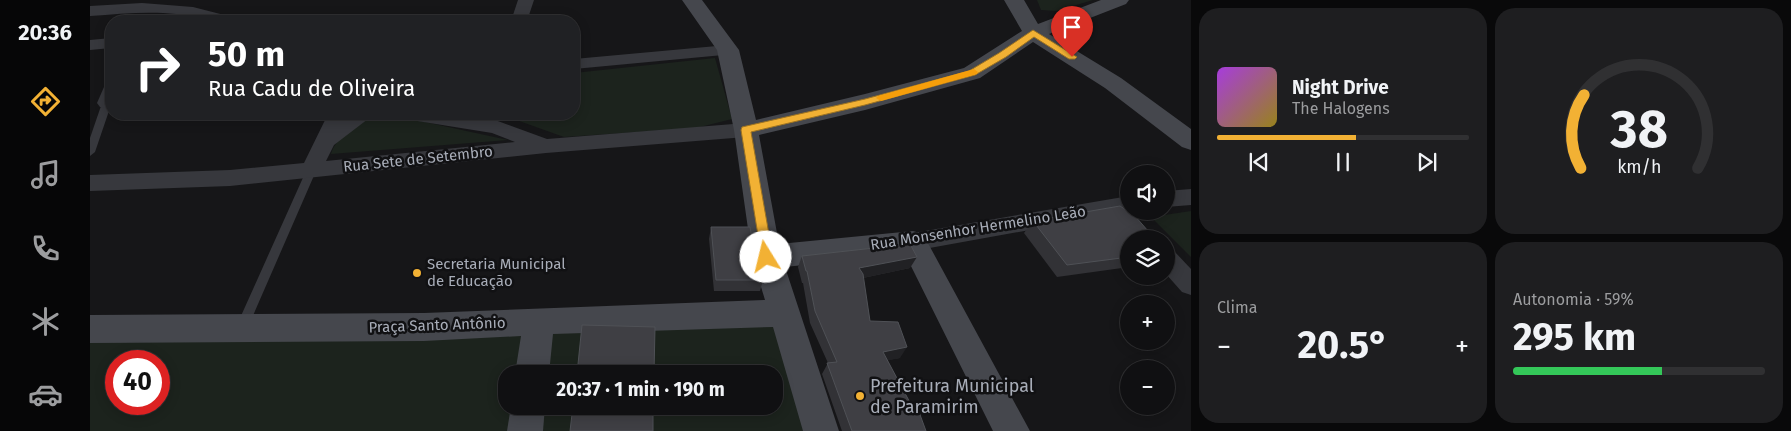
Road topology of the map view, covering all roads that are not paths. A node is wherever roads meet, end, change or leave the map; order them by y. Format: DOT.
graph roads {
  1 [pos="526,0"];
  2 [pos="692,0"];
  3 [pos="1014,0"];
  4 [pos="1118,0"];
  5 [pos="143,10"];
  6 [pos="90,11"];
  7 [pos="210,15"];
  8 [pos="521,15"];
  9 [pos="1033,33"];
  10 [pos="105,44"];
  11 [pos="90,45"];
  12 [pos="728,50"];
  13 [pos="580,63"];
  14 [pos="105,109"];
  15 [pos="335,120"];
  16 [pos="353,120"];
  17 [pos="496,120"];
  18 [pos="746,130"];
  19 [pos="1191,141"];
  20 [pos="324,143"];
  21 [pos="546,146"];
  22 [pos="90,152"];
  23 [pos="311,171"];
  24 [pos="90,183"];
  25 [pos="1191,197"];
  26 [pos="1175,198"];
  27 [pos="1120,205"];
  28 [pos="1133,220"];
  29 [pos="1136,225"];
  30 [pos="913,242"];
  31 [pos="766,257"];
  32 [pos="1175,268"];
  33 [pos="1191,285"];
  34 [pos="783,313"];
  35 [pos="539,321"];
  36 [pos="242,328"];
  37 [pos="90,329"];
  38 [pos="533,365"];
  39 [pos="527,415"];
  40 [pos="525,431"];
  41 [pos="821,431"];
  42 [pos="1012,431"];
  1 -- 8 [label="street"];
  2 -- 12 [label="street"];
  3 -- 9 [label="street"];
  4 -- 9 [label="street"];
  5 -- 6 [label="street"];
  5 -- 7 [label="street"];
  9 -- 18 [label="street"];
  9 -- 19 [label="street"];
  10 -- 11 [label="street"];
  12 -- 13 [label="street"];
  12 -- 18 [label="street"];
  14 -- 22 [label="lane"];
  15 -- 20 [label="street"];
  16 -- 20 [label="street"];
  17 -- 21 [label="street"];
  18 -- 21 [label="street, Rua Sete de Setembro"];
  18 -- 31 [label="street"];
  20 -- 23 [label="street"];
  21 -- 23 [label="street, Rua Sete de Setembro"];
  23 -- 24 [label="street, Rua Sete de Setembro"];
  23 -- 36 [label="lane"];
  25 -- 26 [label="street"];
  27 -- 30 [label="street, Rua Monsenhor Hermelino Leão"];
  28 -- 29 [label="street"];
  30 -- 31 [label="street, Rua Monsenhor Hermelino Leão"];
  30 -- 42 [label="street"];
  31 -- 34 [label="street"];
  32 -- 33 [label="street"];
  34 -- 35 [label="street, Praça Santo Antônio"];
  34 -- 41 [label="street"];
  35 -- 36 [label="street, Praça Santo Antônio"];
  35 -- 38 [label="street"];
  36 -- 37 [label="street, Praça Santo Antônio"];
  39 -- 40 [label="street"];
}
